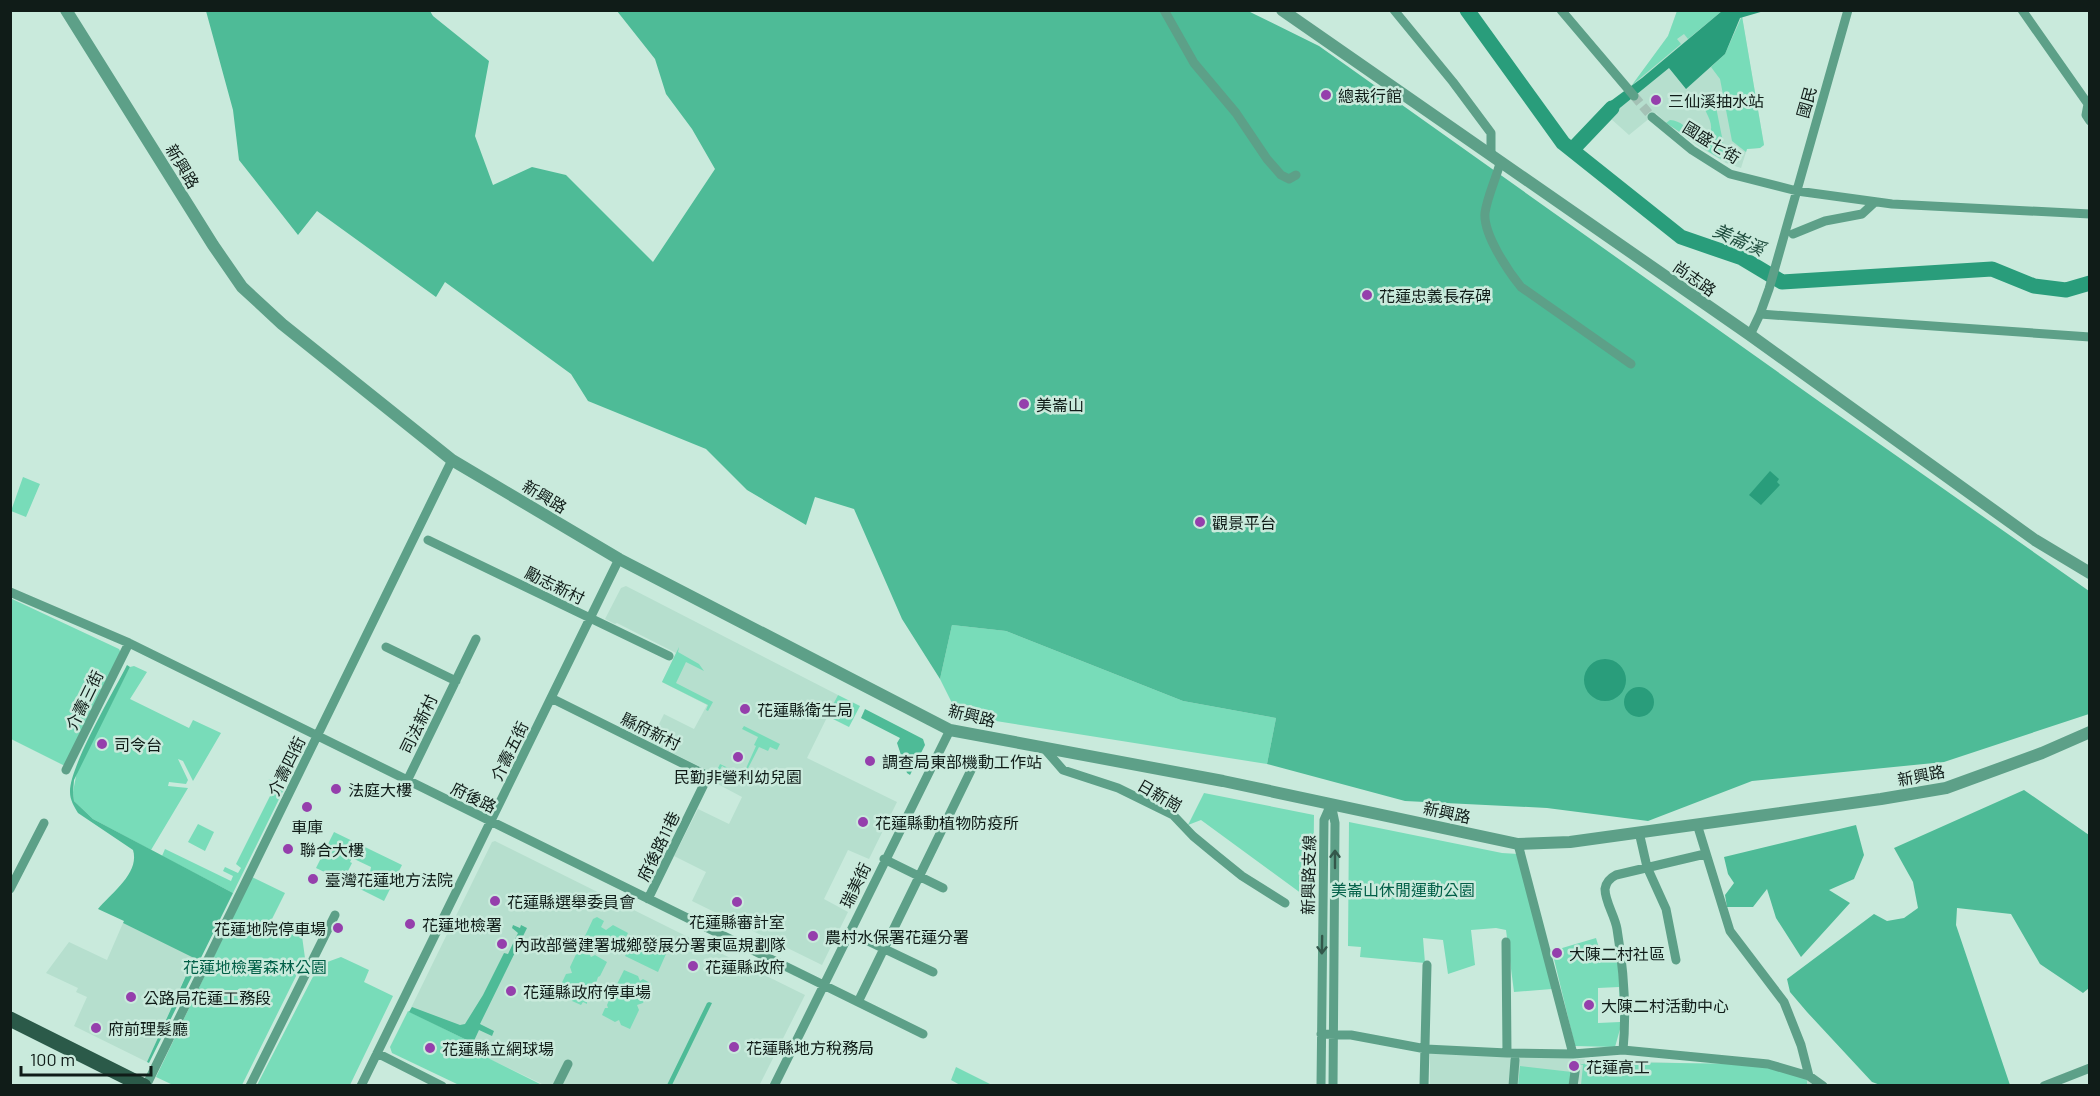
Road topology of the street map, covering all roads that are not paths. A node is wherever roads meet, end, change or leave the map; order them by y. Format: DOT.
graph roads {
  1 [pos="66,10"];
  2 [pos="1164,10"];
  3 [pos="1282,10"];
  4 [pos="1394,10"];
  5 [pos="1561,10"];
  6 [pos="1848,10"];
  7 [pos="2022,10"];
  8 [pos="1634,96"];
  9 [pos="1652,117"];
  10 [pos="2090,121"];
  11 [pos="1491,154"];
  12 [pos="1500,163"];
  13 [pos="1296,175"];
  14 [pos="1797,191"];
  15 [pos="1875,202"];
  16 [pos="2090,214"];
  17 [pos="1792,234"];
  18 [pos="1760,314"];
  19 [pos="1750,335"];
  20 [pos="2090,337"];
  21 [pos="1631,364"];
  22 [pos="452,460"];
  23 [pos="428,540"];
  24 [pos="619,559"];
  25 [pos="2090,573"];
  26 [pos="10,591"];
  27 [pos="590,618"];
  28 [pos="476,639"];
  29 [pos="129,643"];
  30 [pos="386,647"];
  31 [pos="669,656"];
  32 [pos="456,681"];
  33 [pos="551,698"];
  34 [pos="950,730"];
  35 [pos="2090,732"];
  36 [pos="317,736"];
  37 [pos="1043,747"];
  38 [pos="975,762"];
  39 [pos="66,770"];
  40 [pos="407,781"];
  41 [pos="1331,804"];
  42 [pos="694,805"];
  43 [pos="490,822"];
  44 [pos="44,823"];
  45 [pos="1697,824"];
  46 [pos="1639,832"];
  47 [pos="1518,844"];
  48 [pos="1705,854"];
  49 [pos="884,860"];
  50 [pos="1647,867"];
  51 [pos="920,876"];
  52 [pos="943,888"];
  53 [pos="10,889"];
  54 [pos="648,899"];
  55 [pos="1285,903"];
  56 [pos="335,915"];
  57 [pos="849,932"];
  58 [pos="1506,942"];
  59 [pos="885,950"];
  60 [pos="1677,960"];
  61 [pos="1427,965"];
  62 [pos="933,972"];
  63 [pos="823,985"];
  64 [pos="858,1002"];
  65 [pos="10,1019"];
  66 [pos="923,1034"];
  67 [pos="1321,1034"];
  68 [pos="1334,1034"];
  69 [pos="1426,1049"];
  70 [pos="1623,1050"];
  71 [pos="377,1053"];
  72 [pos="1507,1053"];
  73 [pos="1574,1054"];
  74 [pos="1515,1060"];
  75 [pos="568,1064"];
  76 [pos="1576,1065"];
  77 [pos="2090,1068"];
  78 [pos="1809,1076"];
  79 [pos="145,1086"];
  80 [pos="250,1086"];
  81 [pos="361,1086"];
  82 [pos="442,1086"];
  83 [pos="557,1086"];
  84 [pos="774,1086"];
  85 [pos="1321,1086"];
  86 [pos="1333,1086"];
  87 [pos="1424,1086"];
  88 [pos="1513,1086"];
  89 [pos="1573,1086"];
  90 [pos="1822,1086"];
  91 [pos="2044,1086"];
  1 -- 22 [label="street, 新興路"];
  2 -- 13 [label="street"];
  3 -- 11 [label="street, 尚志路"];
  4 -- 11 [label="street"];
  5 -- 8 [label="street"];
  6 -- 14 [label="street, 國民"];
  7 -- 10 [label="street"];
  9 -- 14 [label="street, 國盛七街"];
  11 -- 12 [label="street, 尚志路"];
  12 -- 19 [label="street, 尚志路"];
  12 -- 21 [label="street"];
  14 -- 15 [label="street, 國盛七街"];
  14 -- 18 [label="street, 國民"];
  15 -- 16 [label="street, 國盛七街"];
  15 -- 17 [label="street"];
  18 -- 19 [label="street, 國民"];
  18 -- 20 [label="street"];
  19 -- 25 [label="street, 尚志路"];
  22 -- 24 [label="street, 新興路"];
  22 -- 36 [label="street, 介壽四街"];
  23 -- 27 [label="street, 勵志新村"];
  24 -- 27 [label="street, 介壽五街"];
  24 -- 34 [label="street, 新興路"];
  26 -- 29 [label="street, 府後路"];
  27 -- 31 [label="street, 勵志新村"];
  27 -- 33 [label="street, 介壽五街"];
  28 -- 32 [label="street, 司法新村"];
  29 -- 36 [label="street, 府後路"];
  29 -- 39 [label="street, 介壽三街"];
  30 -- 32 [label="street, 司法新村"];
  32 -- 40 [label="street, 司法新村"];
  33 -- 42 [label="street, 縣府新村"];
  33 -- 43 [label="street, 介壽五街"];
  34 -- 37 [label="street, 新興路"];
  34 -- 49 [label="street, 瑞美街"];
  35 -- 45 [label="street, 新興路"];
  36 -- 40 [label="street, 府後路"];
  36 -- 79 [label="street, 介壽四街"];
  37 -- 41 [label="street, 新興路"];
  37 -- 55 [label="street, 日新崗"];
  38 -- 51 [label="street"];
  40 -- 43 [label="street, 府後路"];
  41 -- 47 [label="street, 新興路"];
  41 -- 67 [label="street, 新興路支線, one-way"];
  68 -- 41 [label="street, 新興路支線, one-way"];
  42 -- 54 [label="street, 府後路11巷"];
  43 -- 54 [label="street, 府後路"];
  43 -- 71 [label="street, 介壽五街"];
  44 -- 53 [label="street"];
  45 -- 46 [label="street, 新興路"];
  45 -- 48 [label="street"];
  46 -- 47 [label="street, 新興路"];
  46 -- 50 [label="street"];
  47 -- 73 [label="street"];
  48 -- 50 [label="street"];
  48 -- 78 [label="street"];
  49 -- 51 [label="street"];
  49 -- 57 [label="street, 瑞美街"];
  50 -- 60 [label="street"];
  50 -- 70 [label="street"];
  51 -- 52 [label="street"];
  51 -- 59 [label="street"];
  54 -- 63 [label="street, 府後路"];
  56 -- 80 [label="street"];
  57 -- 59 [label="street"];
  57 -- 63 [label="street, 瑞美街"];
  58 -- 72 [label="street"];
  59 -- 62 [label="street"];
  59 -- 64 [label="street"];
  61 -- 69 [label="street"];
  63 -- 64 [label="street, 府後路"];
  63 -- 84 [label="street, 瑞美街"];
  64 -- 66 [label="street, 府後路"];
  65 -- 79 [label="main road"];
  67 -- 68 [label="street"];
  67 -- 85 [label="street, 新興路支線"];
  68 -- 69 [label="street"];
  68 -- 86 [label="street, 新興路支線"];
  69 -- 72 [label="street"];
  69 -- 87 [label="street"];
  70 -- 73 [label="street"];
  70 -- 78 [label="street"];
  71 -- 81 [label="street, 介壽五街"];
  71 -- 82 [label="street"];
  72 -- 73 [label="street"];
  74 -- 88 [label="street"];
  75 -- 83 [label="street"];
  76 -- 89 [label="street"];
  77 -- 91 [label="street"];
  78 -- 90 [label="street"];
}
